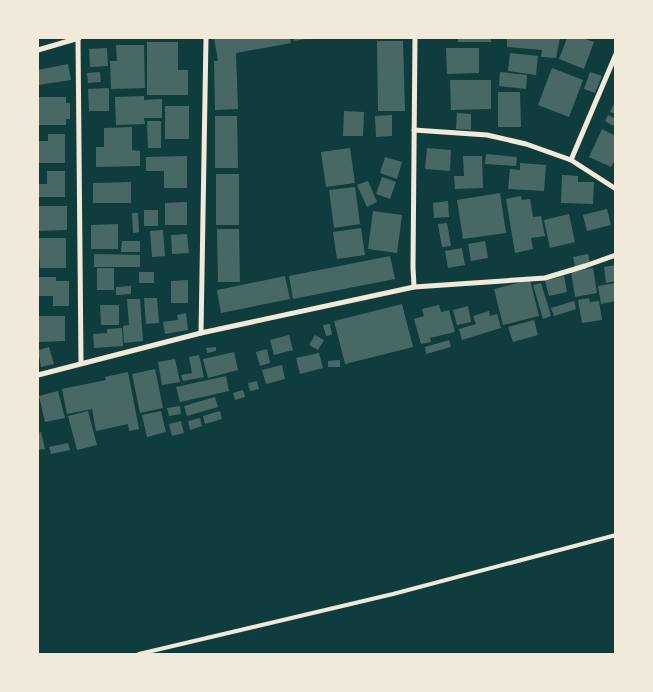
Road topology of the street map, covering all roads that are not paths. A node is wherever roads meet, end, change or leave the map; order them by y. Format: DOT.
graph roads {
  1 [pos="78,38"];
  2 [pos="206,38"];
  3 [pos="415,38"];
  4 [pos="38,50"];
  5 [pos="616,54"];
  6 [pos="414,130"];
  7 [pos="571,160"];
  8 [pos="616,189"];
  9 [pos="616,255"];
  10 [pos="414,287"];
  11 [pos="201,333"];
  12 [pos="81,363"];
  13 [pos="38,375"];
  14 [pos="616,535"];
  15 [pos="139,654"];
  1 -- 4 [label="street"];
  1 -- 12 [label="street"];
  2 -- 11 [label="street"];
  3 -- 6 [label="street"];
  5 -- 7 [label="street"];
  6 -- 7 [label="street"];
  6 -- 10 [label="street"];
  7 -- 8 [label="street"];
  9 -- 10 [label="street"];
  10 -- 11 [label="street"];
  11 -- 12 [label="street"];
  12 -- 13 [label="street"];
  14 -- 15 [label="lane"];
}
